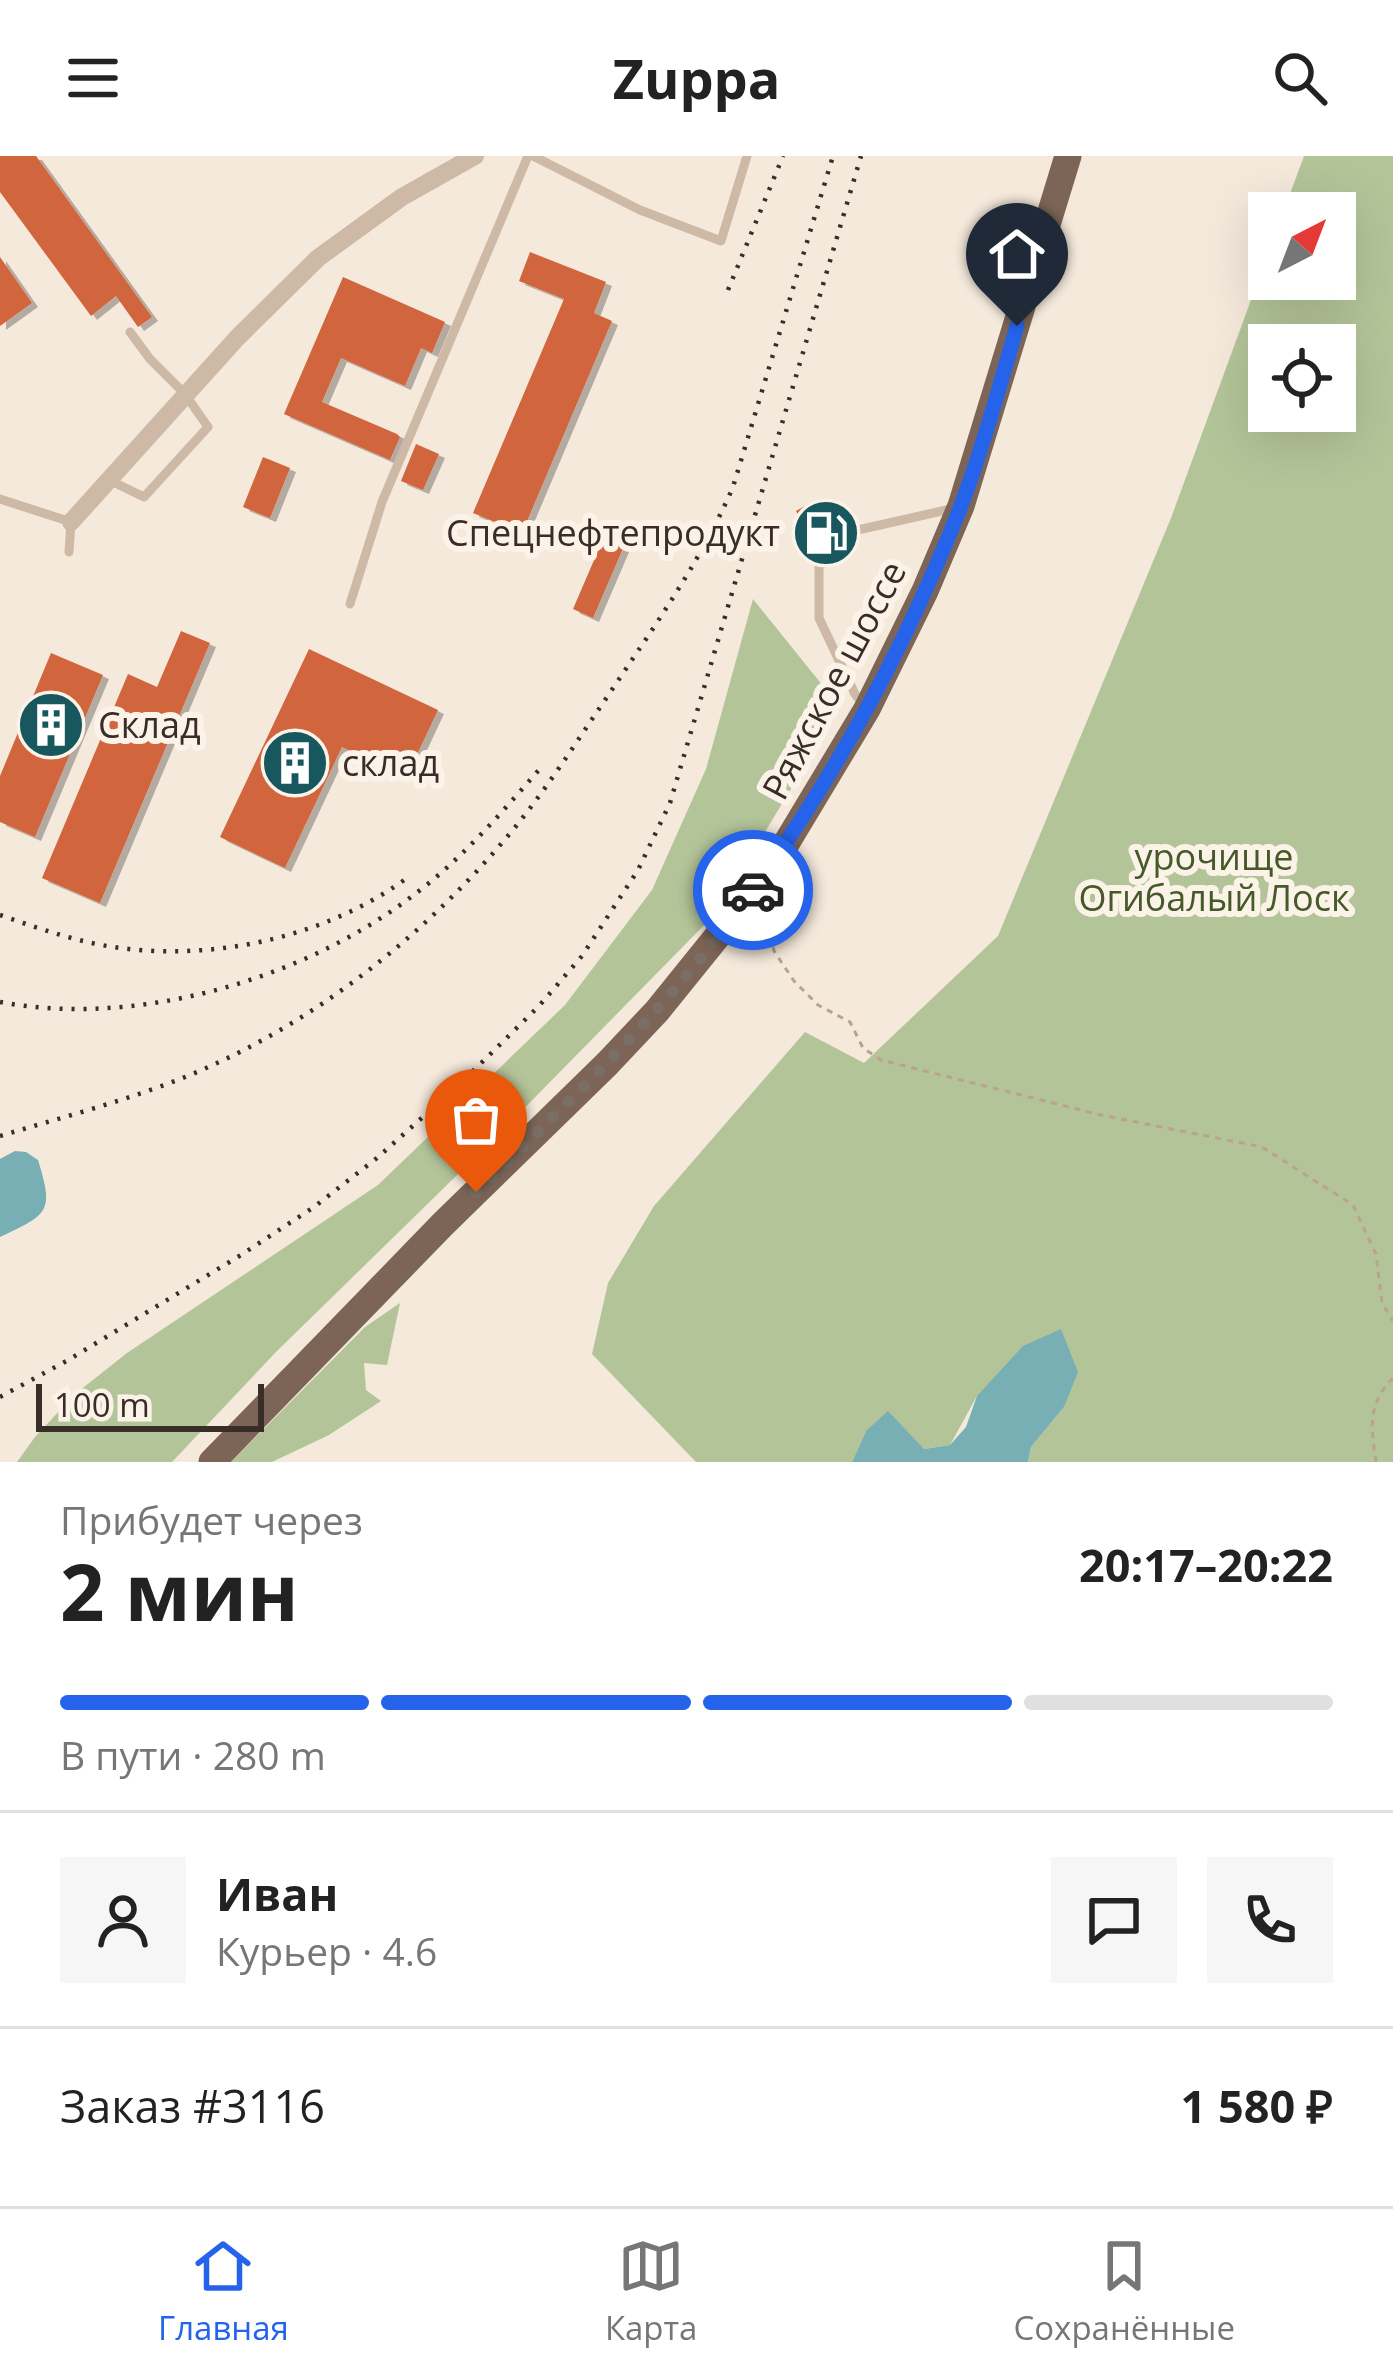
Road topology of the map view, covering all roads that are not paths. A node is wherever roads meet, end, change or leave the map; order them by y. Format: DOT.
graph roads {
  1 [pos="475,156"];
  2 [pos="531,156"];
  3 [pos="747,156"];
  4 [pos="1068,156"];
  5 [pos="130,332"];
  6 [pos="185,394"];
  7 [pos="109,480"];
  8 [pos="0,499"];
  9 [pos="961,506"];
  10 [pos="71,523"];
  11 [pos="69,552"];
  12 [pos="350,604"];
  13 [pos="867,710"];
  14 [pos="212,1462"];
  1 -- 6 [label="street"];
  2 -- 3 [label="lane"];
  2 -- 12 [label="lane"];
  4 -- 9 [label="main road, Ряжское шоссе"];
  5 -- 6 [label="lane"];
  6 -- 7 [label="street"];
  6 -- 7 [label="lane"];
  7 -- 10 [label="street"];
  8 -- 10 [label="lane"];
  9 -- 13 [label="main road, Ряжское шоссе"];
  9 -- 13 [label="lane"];
  10 -- 11 [label="lane"];
  13 -- 14 [label="main road, Ряжское шоссе"];
}
